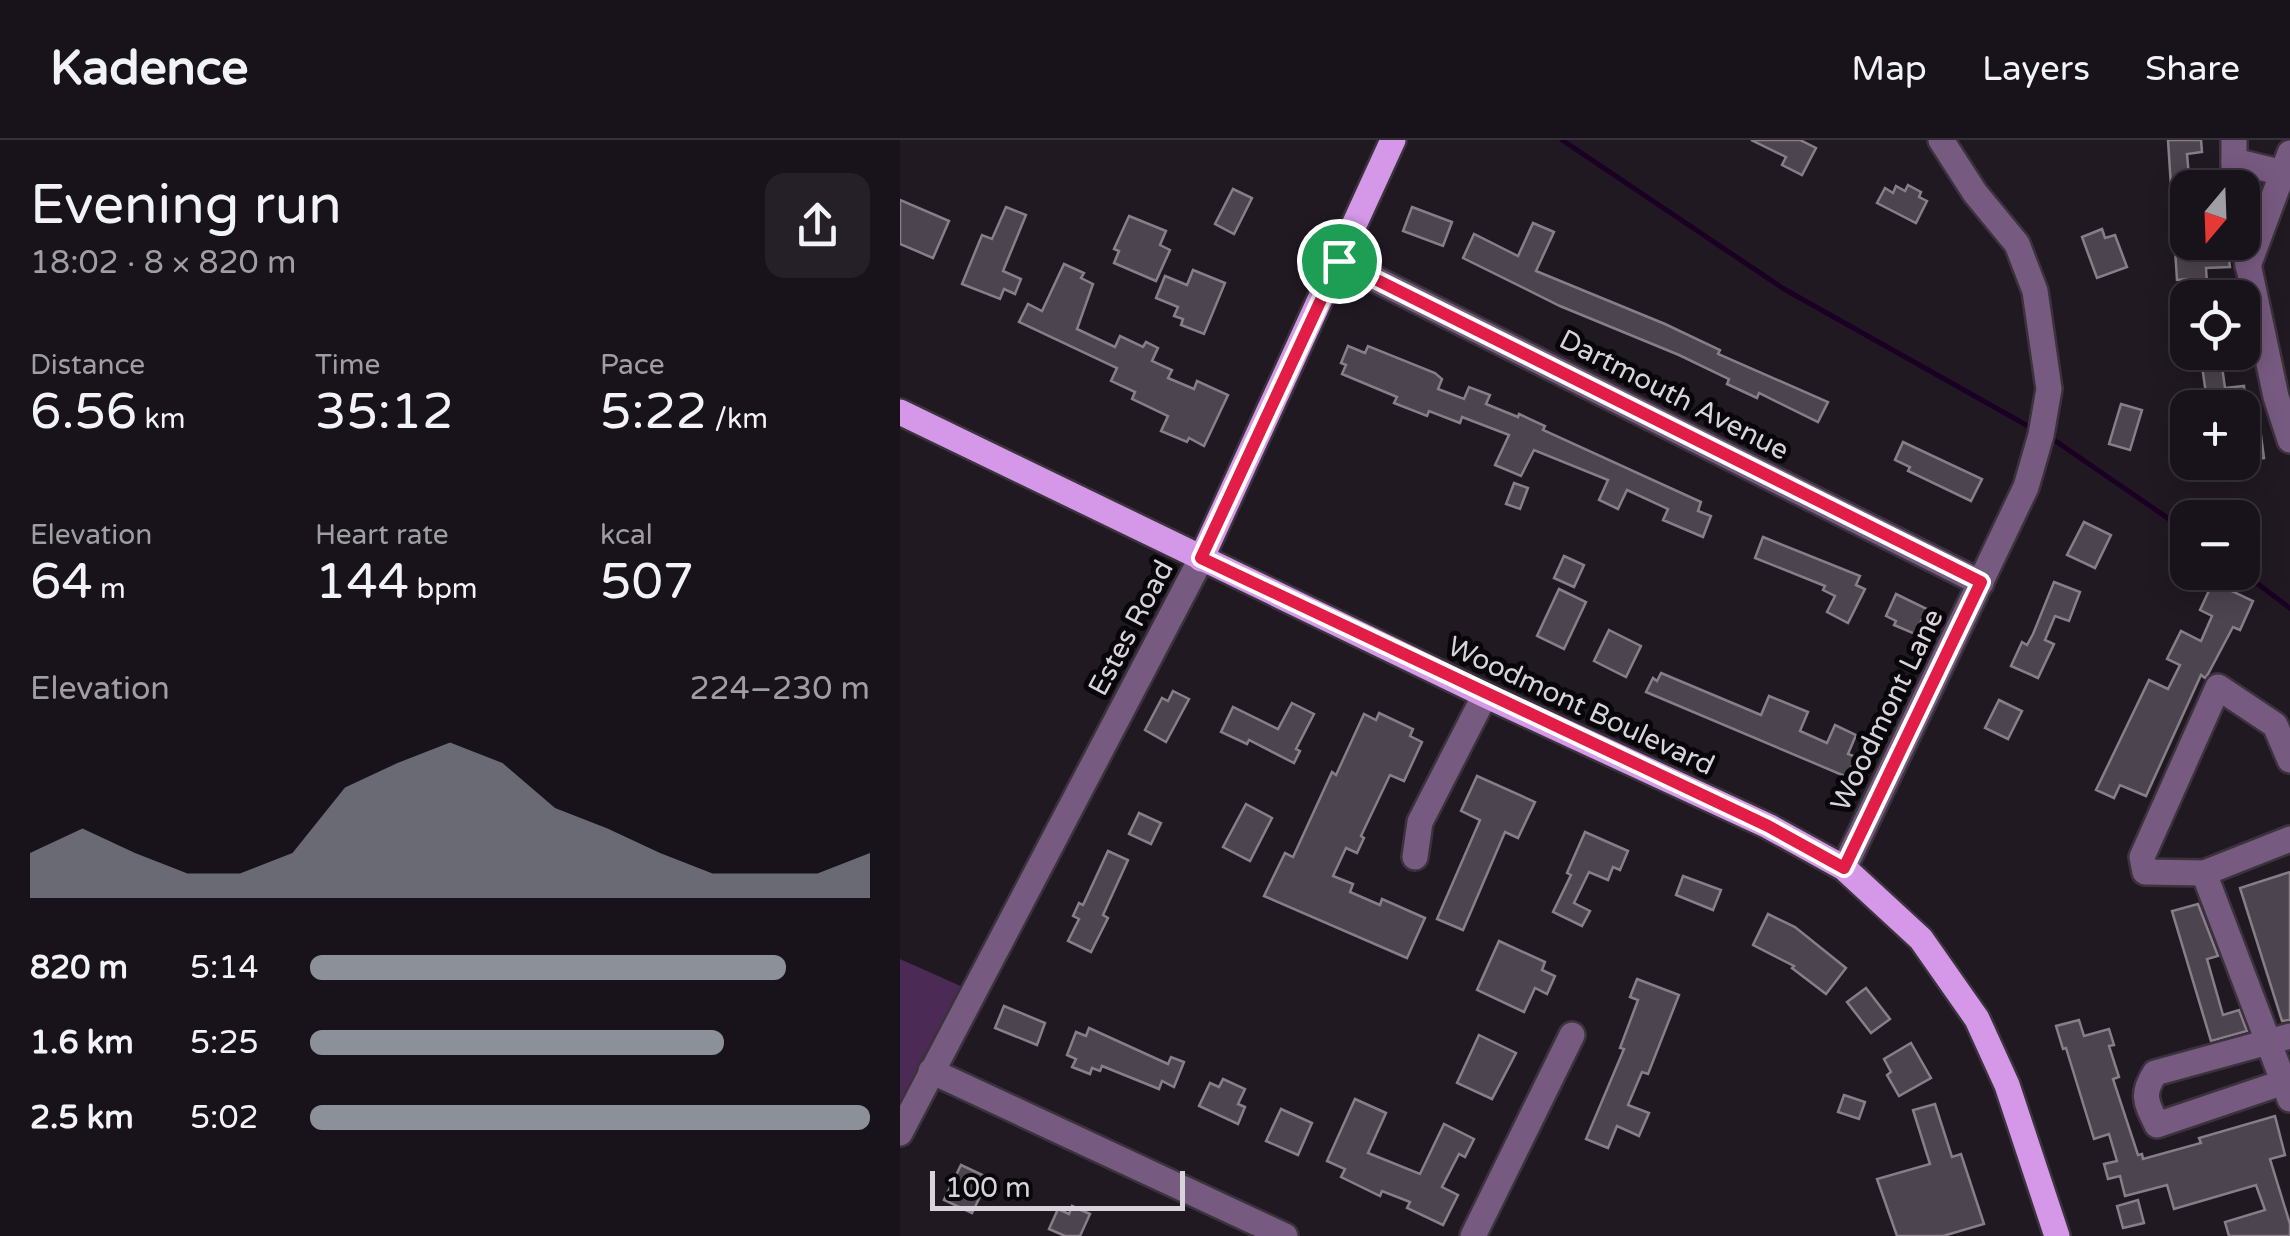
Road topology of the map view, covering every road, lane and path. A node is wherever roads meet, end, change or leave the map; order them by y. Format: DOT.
graph roads {
  1 [pos="1394,140"];
  2 [pos="1942,140"];
  3 [pos="2234,150"];
  4 [pos="2286,163"];
  5 [pos="2247,260"];
  6 [pos="1339,261"];
  7 [pos="2248,266"];
  8 [pos="900,412"];
  9 [pos="2290,440"];
  10 [pos="1201,558"];
  11 [pos="1981,582"];
  12 [pos="1485,695"];
  13 [pos="2290,760"];
  14 [pos="2290,840"];
  15 [pos="1414,856"];
  16 [pos="1844,868"];
  17 [pos="2204,872"];
  18 [pos="1572,1036"];
  19 [pos="2280,1039"];
  20 [pos="931,1071"];
  21 [pos="2288,1086"];
  22 [pos="900,1133"];
  23 [pos="1285,1236"];
  24 [pos="1473,1236"];
  25 [pos="2058,1236"];
  1 -- 6 [label="main road, Estes Road"];
  2 -- 11 [label="street, Woodmont Lane"];
  3 -- 4 [label="street"];
  4 -- 7 [label="street"];
  5 -- 7 [label="street"];
  6 -- 10 [label="main road, Estes Road"];
  6 -- 11 [label="street, Dartmouth Avenue"];
  7 -- 9 [label="street"];
  8 -- 10 [label="main road, Woodmont Boulevard"];
  10 -- 12 [label="main road, Woodmont Boulevard"];
  10 -- 20 [label="street, Estes Road"];
  11 -- 16 [label="street, Woodmont Lane"];
  12 -- 15 [label="street"];
  12 -- 16 [label="main road, Woodmont Boulevard"];
  13 -- 17 [label="street"];
  14 -- 17 [label="street"];
  16 -- 25 [label="main road, Woodmont Boulevard"];
  17 -- 19 [label="street"];
  18 -- 24 [label="street"];
  19 -- 21 [label="street"];
  19 -- 21 [label="street"];
  20 -- 22 [label="street, Estes Road"];
  20 -- 23 [label="street"];
}
